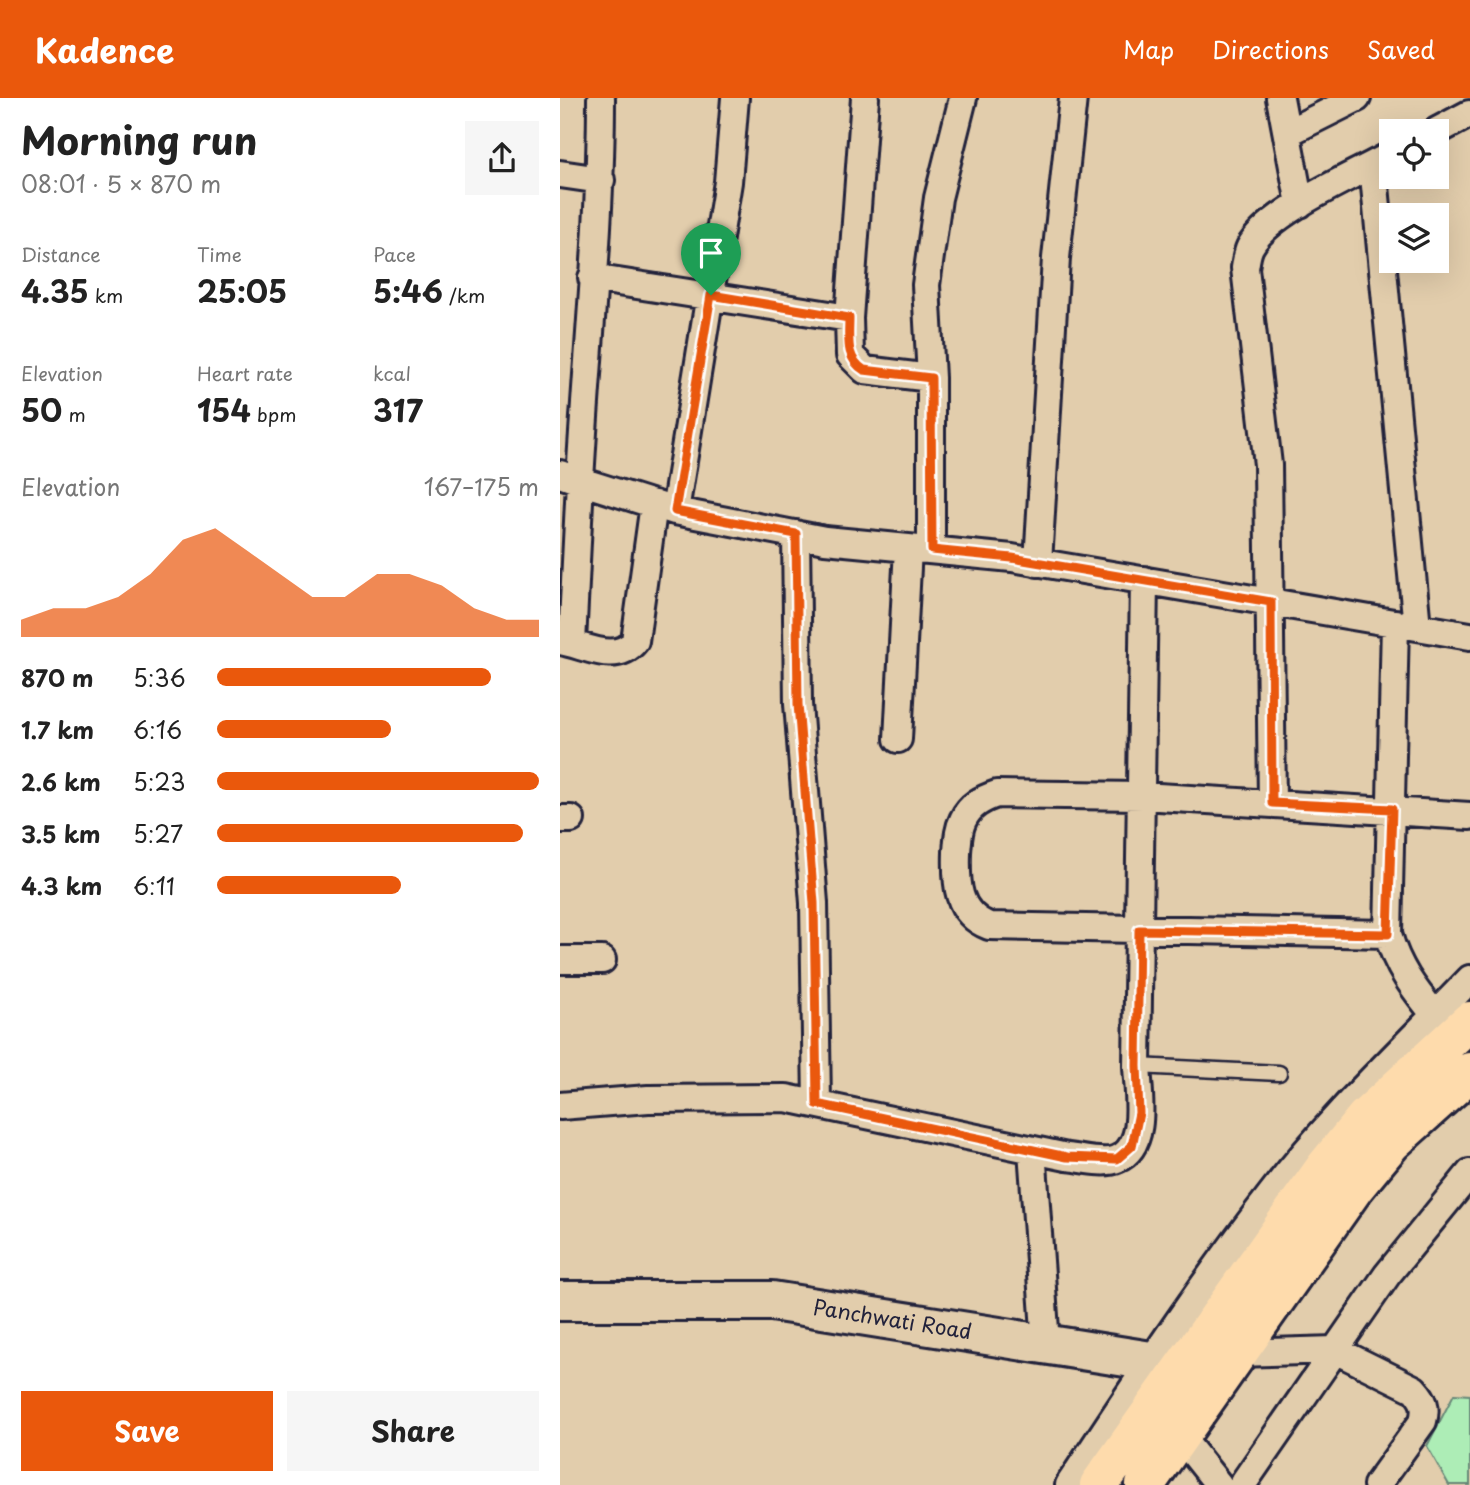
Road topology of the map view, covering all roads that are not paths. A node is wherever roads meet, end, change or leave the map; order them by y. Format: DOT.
graph roads {
  1 [pos="601,98"];
  2 [pos="735,98"];
  3 [pos="865,98"];
  4 [pos="963,98"];
  5 [pos="1073,98"];
  6 [pos="1280,98"];
  7 [pos="1357,98"];
  8 [pos="1466,98"];
  9 [pos="1470,116"];
  10 [pos="1449,126"];
  11 [pos="1287,134"];
  12 [pos="1379,162"];
  13 [pos="560,174"];
  14 [pos="601,180"];
  15 [pos="1383,189"];
  16 [pos="1300,204"];
  17 [pos="592,278"];
  18 [pos="711,295"];
  19 [pos="849,318"];
  20 [pos="931,378"];
  21 [pos="570,478"];
  22 [pos="664,508"];
  23 [pos="796,534"];
  24 [pos="920,549"];
  25 [pos="1038,562"];
  26 [pos="1144,580"];
  27 [pos="1271,602"];
  28 [pos="1406,625"];
  29 [pos="1470,636"];
  30 [pos="566,642"];
  31 [pos="898,739"];
  32 [pos="1142,796"];
  33 [pos="1272,803"];
  34 [pos="1392,809"];
  35 [pos="1470,816"];
  36 [pos="1139,930"];
  37 [pos="1388,934"];
  38 [pos="560,960"];
  39 [pos="602,960"];
  40 [pos="1470,979"];
  41 [pos="1453,1018"];
  42 [pos="1137,1066"];
  43 [pos="1470,1072"];
  44 [pos="1279,1073"];
  45 [pos="817,1104"];
  46 [pos="560,1105"];
  47 [pos="1032,1150"];
  48 [pos="1470,1173"];
  49 [pos="560,1300"];
  50 [pos="1046,1345"];
  51 [pos="1335,1350"];
  52 [pos="1230,1363"];
  53 [pos="1167,1364"];
  54 [pos="1180,1436"];
  55 [pos="1388,1480"];
  56 [pos="1069,1485"];
  57 [pos="1098,1485"];
  58 [pos="1144,1485"];
  59 [pos="1219,1485"];
  60 [pos="1242,1485"];
  1 -- 14 [label="street"];
  2 -- 18 [label="street"];
  3 -- 19 [label="street"];
  4 -- 20 [label="street"];
  5 -- 25 [label="street"];
  6 -- 11 [label="street"];
  7 -- 11 [label="street"];
  8 -- 9 [label="street"];
  9 -- 10 [label="street"];
  11 -- 16 [label="street"];
  12 -- 16 [label="street"];
  13 -- 14 [label="street"];
  14 -- 17 [label="street"];
  15 -- 28 [label="street"];
  16 -- 27 [label="street"];
  17 -- 18 [label="street"];
  17 -- 21 [label="street"];
  18 -- 19 [label="street"];
  18 -- 22 [label="street"];
  19 -- 20 [label="street"];
  20 -- 24 [label="street"];
  21 -- 22 [label="street"];
  21 -- 30 [label="street"];
  22 -- 23 [label="street"];
  22 -- 30 [label="street"];
  23 -- 24 [label="street"];
  23 -- 45 [label="street"];
  24 -- 25 [label="street"];
  24 -- 31 [label="street"];
  25 -- 26 [label="street"];
  26 -- 27 [label="street"];
  26 -- 32 [label="street"];
  27 -- 28 [label="street"];
  27 -- 33 [label="street"];
  28 -- 29 [label="street"];
  28 -- 34 [label="street"];
  32 -- 33 [label="street"];
  32 -- 36 [label="street"];
  32 -- 36 [label="street"];
  33 -- 34 [label="street"];
  34 -- 35 [label="street"];
  34 -- 37 [label="street"];
  36 -- 37 [label="street"];
  36 -- 42 [label="street"];
  37 -- 41 [label="street"];
  38 -- 39 [label="street"];
  40 -- 41 [label="street"];
  41 -- 53 [label="main road"];
  42 -- 44 [label="lane"];
  42 -- 47 [label="street"];
  43 -- 52 [label="main road"];
  45 -- 46 [label="street"];
  45 -- 47 [label="street"];
  47 -- 50 [label="street"];
  48 -- 51 [label="street"];
  49 -- 50 [label="street, Panchwati Road"];
  50 -- 53 [label="street, Panchwati Road"];
  51 -- 52 [label="street"];
  51 -- 55 [label="street"];
  51 -- 60 [label="street"];
  52 -- 53 [label="street, Panchwati Road"];
  52 -- 54 [label="main road"];
  53 -- 56 [label="street"];
  53 -- 57 [label="main road"];
  54 -- 58 [label="main road"];
  54 -- 59 [label="street"];
}
